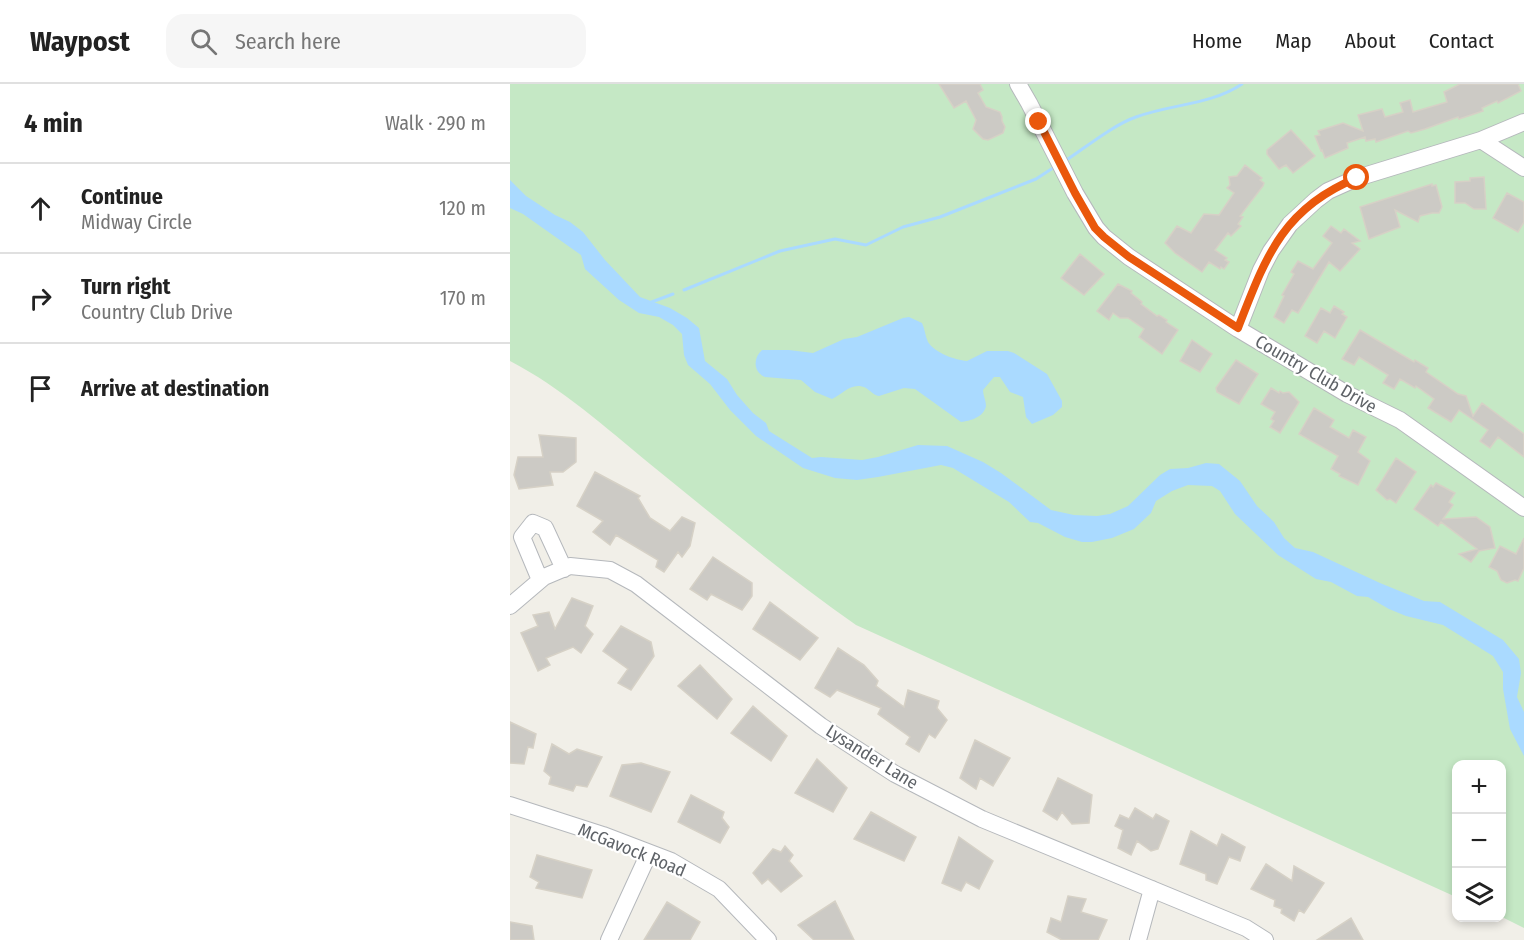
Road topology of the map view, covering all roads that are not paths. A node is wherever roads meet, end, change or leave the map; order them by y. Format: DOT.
graph roads {
  1 [pos="1018,84"];
  2 [pos="1524,122"];
  3 [pos="1481,141"];
  4 [pos="1524,168"];
  5 [pos="1238,328"];
  6 [pos="1524,508"];
  7 [pos="564,569"];
  8 [pos="540,580"];
  9 [pos="510,606"];
  10 [pos="510,805"];
  11 [pos="649,853"];
  12 [pos="1152,889"];
  13 [pos="609,940"];
  14 [pos="768,940"];
  15 [pos="1138,940"];
  16 [pos="1265,940"];
  1 -- 5 [label="street, Country Club Drive"];
  2 -- 3 [label="street"];
  3 -- 4 [label="street"];
  3 -- 5 [label="street"];
  5 -- 6 [label="street, Country Club Drive"];
  7 -- 8 [label="street, Lysander Lane"];
  7 -- 8 [label="street"];
  7 -- 12 [label="street, Lysander Lane"];
  8 -- 9 [label="street, Lysander Lane"];
  10 -- 11 [label="street, McGavock Road"];
  11 -- 13 [label="street"];
  11 -- 14 [label="street, McGavock Road"];
  12 -- 15 [label="street"];
  12 -- 16 [label="street, Lysander Lane"];
}
